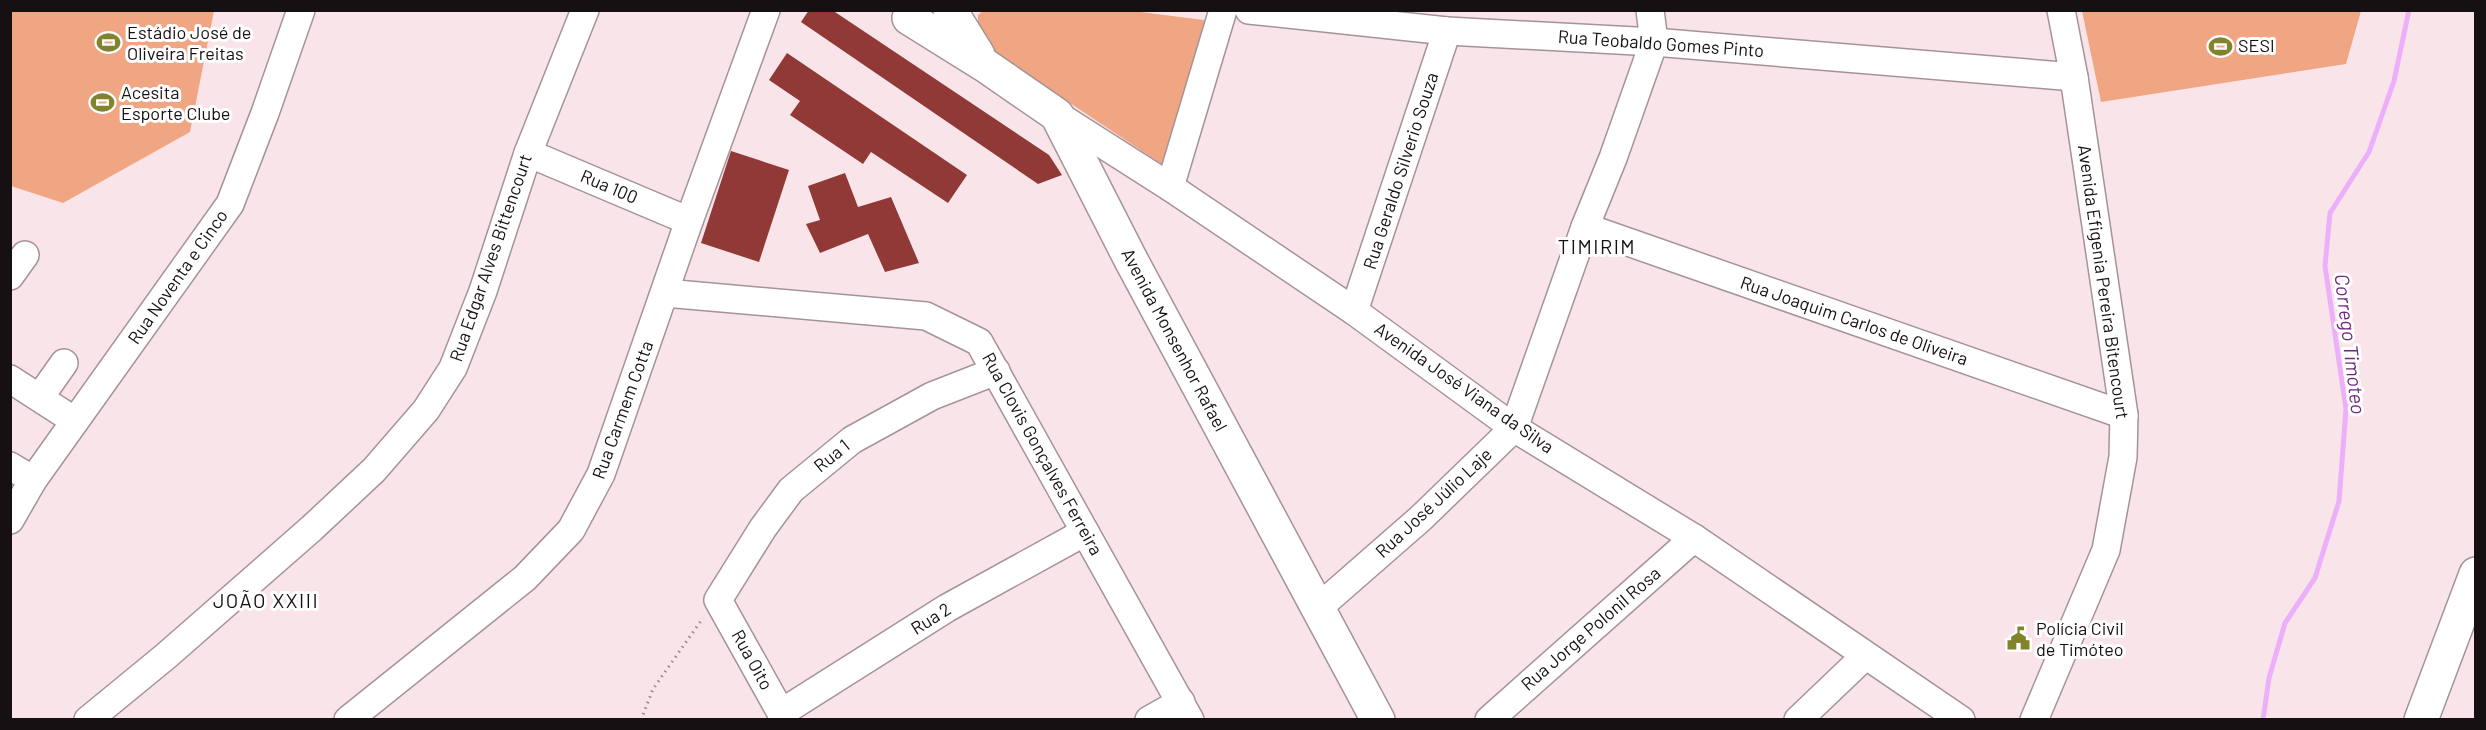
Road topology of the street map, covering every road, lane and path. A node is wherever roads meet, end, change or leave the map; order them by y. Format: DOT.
graph roads {
  1 [pos="301,10"];
  2 [pos="585,10"];
  3 [pos="766,10"];
  4 [pos="943,10"];
  5 [pos="950,10"];
  6 [pos="1223,10"];
  7 [pos="1249,10"];
  8 [pos="1650,10"];
  9 [pos="2061,10"];
  10 [pos="904,14"];
  11 [pos="1447,31"];
  12 [pos="1654,42"];
  13 [pos="986,66"];
  14 [pos="2074,77"];
  15 [pos="1057,115"];
  16 [pos="528,153"];
  17 [pos="1170,186"];
  18 [pos="689,221"];
  19 [pos="1585,227"];
  20 [pos="665,293"];
  21 [pos="1354,311"];
  22 [pos="64,363"];
  23 [pos="996,371"];
  24 [pos="10,379"];
  25 [pos="40,397"];
  26 [pos="2124,416"];
  27 [pos="75,421"];
  28 [pos="1514,428"];
  29 [pos="10,466"];
  30 [pos="33,480"];
  31 [pos="10,520"];
  32 [pos="1085,532"];
  33 [pos="1694,538"];
  34 [pos="2475,574"];
  35 [pos="718,600"];
  36 [pos="1318,608"];
  37 [pos="1865,656"];
  38 [pos="1186,711"];
  39 [pos="783,716"];
  40 [pos="88,720"];
  41 [pos="348,720"];
  42 [pos="641,720"];
  43 [pos="1149,720"];
  44 [pos="1378,720"];
  45 [pos="1489,720"];
  46 [pos="1798,720"];
  47 [pos="1961,720"];
  48 [pos="2034,720"];
  49 [pos="2421,720"];
  1 -- 27 [label="street, Rua Noventa e Cinco"];
  2 -- 16 [label="street, Rua Edgar Alves Bittencourt"];
  3 -- 18 [label="street, Rua Carmem Cotta"];
  4 -- 10 [label="main road"];
  5 -- 13 [label="main road"];
  6 -- 17 [label="street"];
  7 -- 11 [label="street, Rua Teobaldo Gomes Pinto"];
  8 -- 12 [label="street, Rua José Júlio Laje"];
  9 -- 14 [label="street, Avenida Efigenia Pereira Bitencourt"];
  10 -- 13 [label="main road, Avenida Monsenhor Rafael"];
  11 -- 12 [label="street, Rua Teobaldo Gomes Pinto"];
  11 -- 21 [label="street, Rua Geraldo Silverio Souza"];
  12 -- 14 [label="street, Rua Teobaldo Gomes Pinto"];
  12 -- 19 [label="street, Rua José Júlio Laje"];
  13 -- 15 [label="main road, Avenida Monsenhor Rafael"];
  14 -- 26 [label="street, Avenida Efigenia Pereira Bitencourt"];
  15 -- 17 [label="street, Avenida José Viana da Silva"];
  15 -- 36 [label="main road, Avenida Monsenhor Rafael"];
  16 -- 18 [label="street, Rua 100"];
  16 -- 40 [label="street, Rua Edgar Alves Bittencourt"];
  17 -- 21 [label="street, Avenida José Viana da Silva"];
  18 -- 20 [label="street, Rua Carmem Cotta"];
  19 -- 26 [label="street, Rua Joaquim Carlos de Oliveira"];
  19 -- 28 [label="street, Rua José Júlio Laje"];
  20 -- 23 [label="street, Rua Clovis Gonçalves Ferreira"];
  20 -- 41 [label="street, Rua Carmem Cotta"];
  21 -- 28 [label="street, Avenida José Viana da Silva"];
  22 -- 25 [label="street"];
  23 -- 32 [label="street, Rua Clovis Gonçalves Ferreira"];
  23 -- 35 [label="street, Rua 1"];
  24 -- 25 [label="street"];
  25 -- 27 [label="street"];
  26 -- 48 [label="street, Avenida Efigenia Pereira Bitencourt"];
  27 -- 30 [label="street, Rua Noventa e Cinco"];
  28 -- 33 [label="street, Avenida José Viana da Silva"];
  28 -- 36 [label="street, Rua José Júlio Laje"];
  29 -- 30 [label="street"];
  30 -- 31 [label="street, Rua Noventa e Cinco"];
  32 -- 38 [label="street, Rua Clovis Gonçalves Ferreira"];
  32 -- 39 [label="street, Rua 2"];
  33 -- 37 [label="street, Avenida José Viana da Silva"];
  33 -- 45 [label="street, Rua Jorge Polonil Rosa"];
  34 -- 49 [label="main road"];
  35 -- 39 [label="street, Rua Oito"];
  35 -- 42 [label="path"];
  36 -- 44 [label="main road, Avenida Monsenhor Rafael"];
  37 -- 46 [label="street"];
  37 -- 47 [label="street, Avenida José Viana da Silva"];
  38 -- 43 [label="street"];
}
